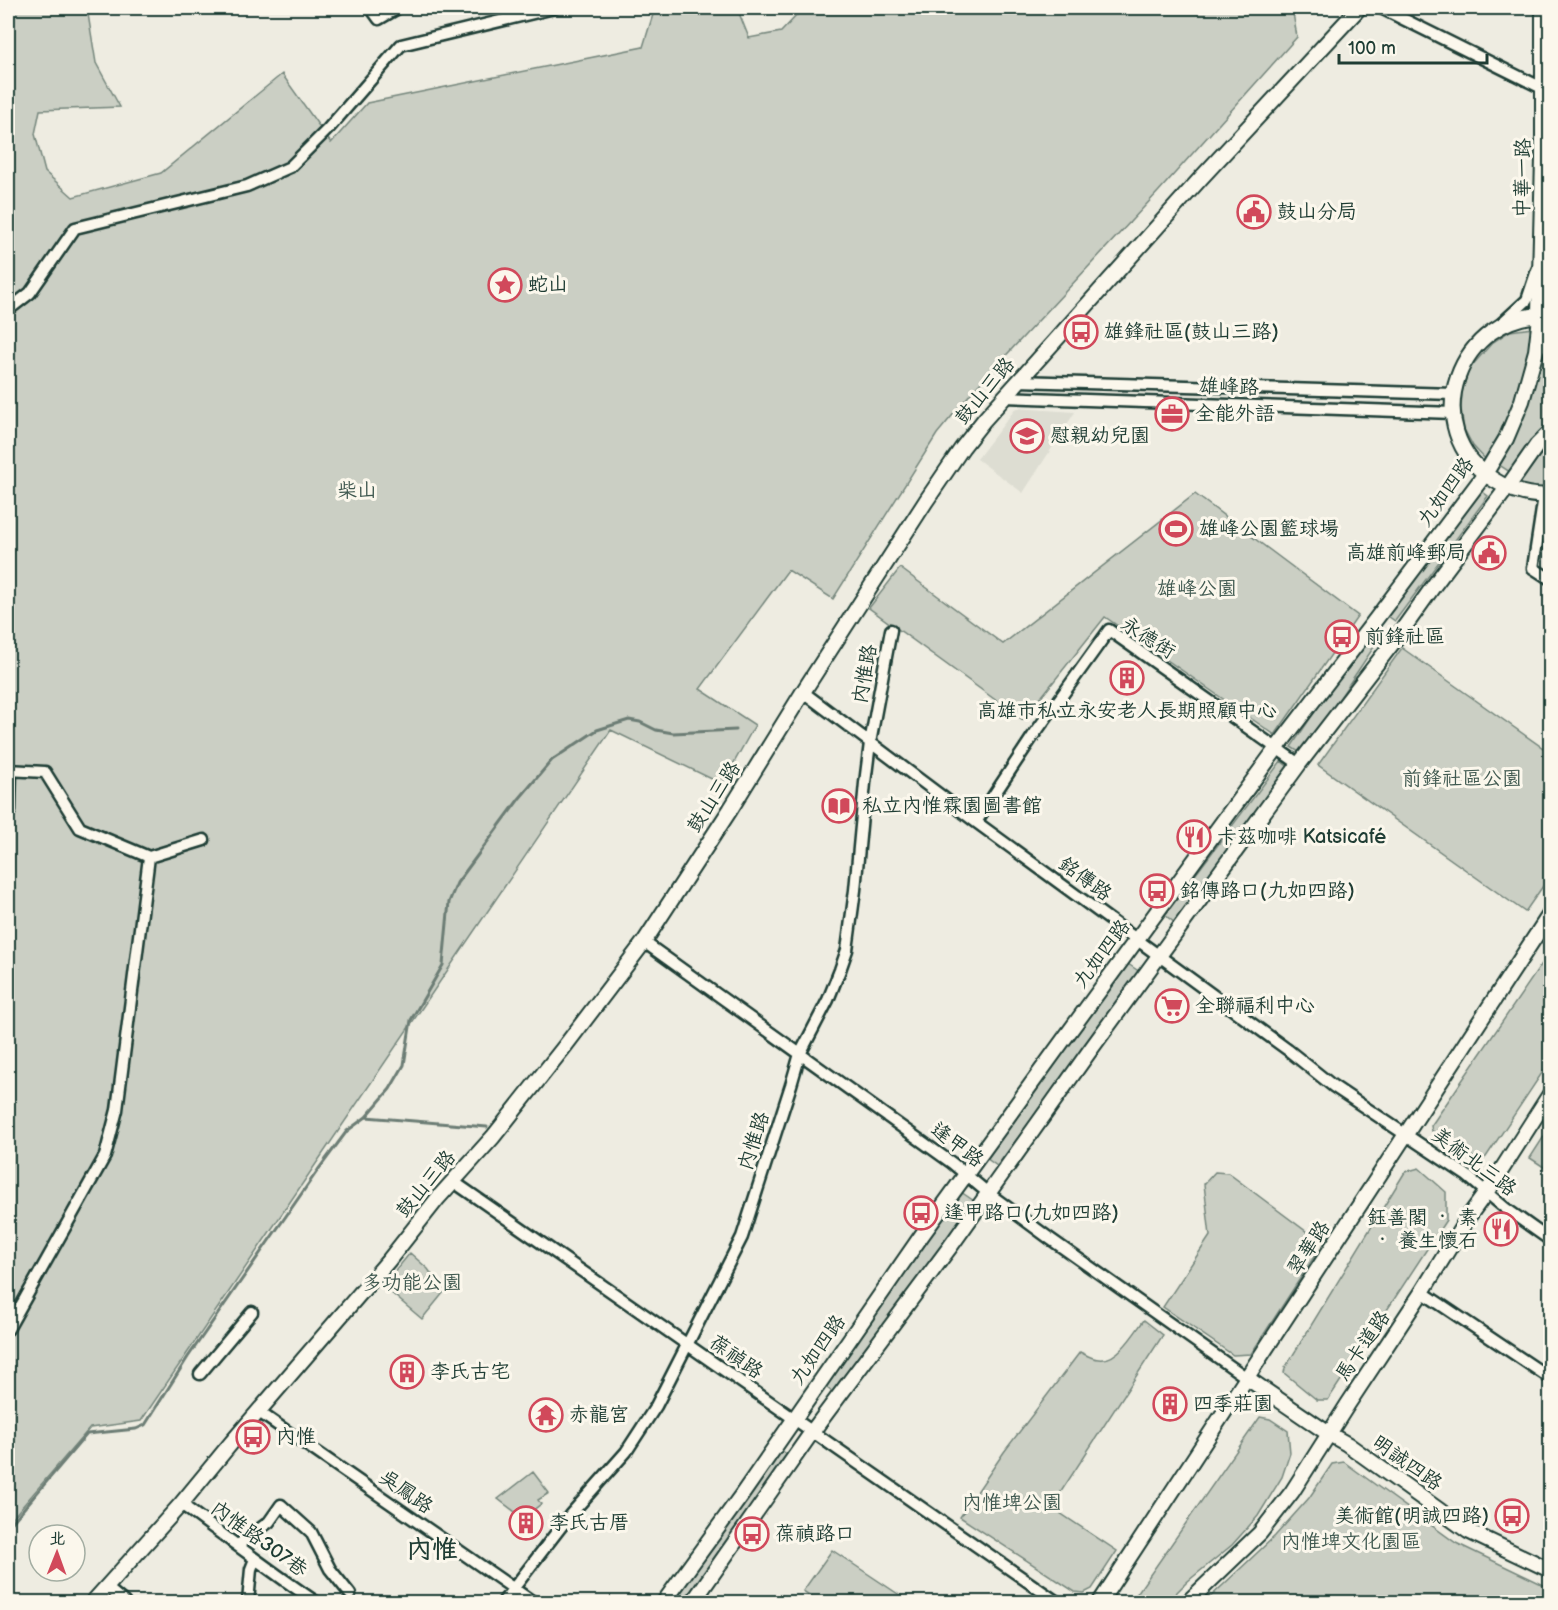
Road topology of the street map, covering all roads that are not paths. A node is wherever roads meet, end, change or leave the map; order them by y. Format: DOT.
graph roads {
  1 [pos="371,8"];
  2 [pos="398,8"];
  3 [pos="554,8"];
  4 [pos="1359,8"];
  5 [pos="1381,8"];
  6 [pos="1543,8"];
  7 [pos="1547,89"];
  8 [pos="1547,112"];
  9 [pos="1547,133"];
  10 [pos="1541,252"];
  11 [pos="8,310"];
  12 [pos="1543,316"];
  13 [pos="1497,327"];
  14 [pos="1551,348"];
  15 [pos="1018,381"];
  16 [pos="1454,394"];
  17 [pos="1004,397"];
  18 [pos="1453,413"];
  19 [pos="1551,432"];
  20 [pos="1485,474"];
  21 [pos="1507,488"];
  22 [pos="1548,498"];
  23 [pos="1551,579"];
  24 [pos="891,630"];
  25 [pos="802,692"];
  26 [pos="870,743"];
  27 [pos="1276,749"];
  28 [pos="1299,764"];
  29 [pos="9,770"];
  30 [pos="8,814"];
  31 [pos="976,822"];
  32 [pos="204,840"];
  33 [pos="149,857"];
  34 [pos="1551,914"];
  35 [pos="1137,940"];
  36 [pos="644,942"];
  37 [pos="1159,957"];
  38 [pos="800,1054"];
  39 [pos="1551,1094"];
  40 [pos="1406,1135"];
  41 [pos="967,1174"];
  42 [pos="454,1182"];
  43 [pos="1486,1192"];
  44 [pos="988,1193"];
  45 [pos="1551,1240"];
  46 [pos="1422,1292"];
  47 [pos="252,1312"];
  48 [pos="8,1329"];
  49 [pos="687,1345"];
  50 [pos="200,1374"];
  51 [pos="1247,1378"];
  52 [pos="1551,1378"];
  53 [pos="258,1412"];
  54 [pos="794,1419"];
  55 [pos="812,1432"];
  56 [pos="1329,1434"];
  57 [pos="182,1504"];
  58 [pos="238,1545"];
  59 [pos="255,1559"];
  60 [pos="1551,1570"];
  61 [pos="106,1587"];
  62 [pos="513,1589"];
  63 [pos="350,1594"];
  64 [pos="93,1602"];
  65 [pos="124,1602"];
  66 [pos="248,1602"];
  67 [pos="316,1602"];
  68 [pos="502,1602"];
  69 [pos="533,1602"];
  70 [pos="664,1602"];
  71 [pos="693,1602"];
  72 [pos="1057,1602"];
  73 [pos="1100,1602"];
  74 [pos="1188,1602"];
  1 -- 2 [label="street"];
  3 -- 11 [label="street"];
  4 -- 15 [label="street, 鼓山三路"];
  5 -- 7 [label="street"];
  6 -- 7 [label="street, 中華一路"];
  7 -- 8 [label="street, 中華一路"];
  8 -- 9 [label="street, 中華一路"];
  9 -- 10 [label="street, 中華一路"];
  10 -- 12 [label="street, 中華一路"];
  10 -- 13 [label="street"];
  12 -- 13 [label="street"];
  12 -- 14 [label="street, 中華一路"];
  12 -- 20 [label="street, 九如四路"];
  13 -- 16 [label="street"];
  15 -- 16 [label="street, 雄峰路"];
  15 -- 17 [label="street, 鼓山三路"];
  16 -- 18 [label="street"];
  17 -- 18 [label="street, 雄峰路"];
  17 -- 25 [label="street, 鼓山三路"];
  18 -- 20 [label="street"];
  19 -- 21 [label="street"];
  20 -- 21 [label="street"];
  20 -- 27 [label="street, 九如四路"];
  21 -- 22 [label="street"];
  21 -- 28 [label="street"];
  22 -- 23 [label="street"];
  24 -- 26 [label="street, 內惟路"];
  25 -- 26 [label="street, 銘傳路"];
  25 -- 36 [label="street, 鼓山三路"];
  26 -- 31 [label="street, 銘傳路"];
  26 -- 38 [label="street, 內惟路"];
  27 -- 28 [label="street, 永德街"];
  27 -- 31 [label="street, 永德街"];
  27 -- 35 [label="street, 九如四路"];
  28 -- 37 [label="street"];
  29 -- 30 [label="street"];
  29 -- 33 [label="street"];
  31 -- 35 [label="street, 銘傳路"];
  32 -- 33 [label="street"];
  33 -- 48 [label="street"];
  34 -- 40 [label="street, 翠華路"];
  35 -- 37 [label="street, 銘傳路"];
  35 -- 41 [label="street, 九如四路"];
  36 -- 38 [label="street, 逢甲路"];
  36 -- 42 [label="street, 鼓山三路"];
  37 -- 40 [label="street, 銘傳路"];
  37 -- 44 [label="street"];
  38 -- 41 [label="street, 逢甲路"];
  38 -- 49 [label="street, 內惟路"];
  39 -- 43 [label="street, 馬卡道路"];
  40 -- 43 [label="street, 美術北三路"];
  40 -- 51 [label="street, 翠華路"];
  41 -- 44 [label="street, 逢甲路"];
  41 -- 54 [label="street, 九如四路"];
  42 -- 49 [label="street, 葆禎路"];
  42 -- 53 [label="street, 鼓山三路"];
  43 -- 45 [label="street, 美術北三路"];
  43 -- 46 [label="street, 馬卡道路"];
  44 -- 51 [label="street, 逢甲路"];
  44 -- 55 [label="street"];
  46 -- 52 [label="street"];
  46 -- 56 [label="street, 馬卡道路"];
  47 -- 50 [label="street"];
  49 -- 54 [label="street, 葆禎路"];
  49 -- 62 [label="street, 內惟路"];
  51 -- 56 [label="street, 明誠四路"];
  51 -- 73 [label="street, 翠華路"];
  53 -- 57 [label="street, 鼓山三路"];
  53 -- 62 [label="street, 吳鳳路"];
  54 -- 55 [label="street, 葆禎路"];
  54 -- 70 [label="street, 九如四路"];
  55 -- 71 [label="street"];
  55 -- 72 [label="street, 葆禎路"];
  56 -- 60 [label="street, 明誠四路"];
  56 -- 74 [label="street, 馬卡道路"];
  57 -- 58 [label="street, 內惟路307巷"];
  57 -- 61 [label="street, 鼓山三路"];
  58 -- 59 [label="street, 內惟路307巷"];
  58 -- 63 [label="street"];
  59 -- 66 [label="street"];
  59 -- 67 [label="street, 內惟路307巷"];
  61 -- 64 [label="street, 鼓山三路"];
  61 -- 65 [label="street"];
  62 -- 68 [label="street, 內惟路"];
  62 -- 69 [label="street, 吳鳳路"];
}
